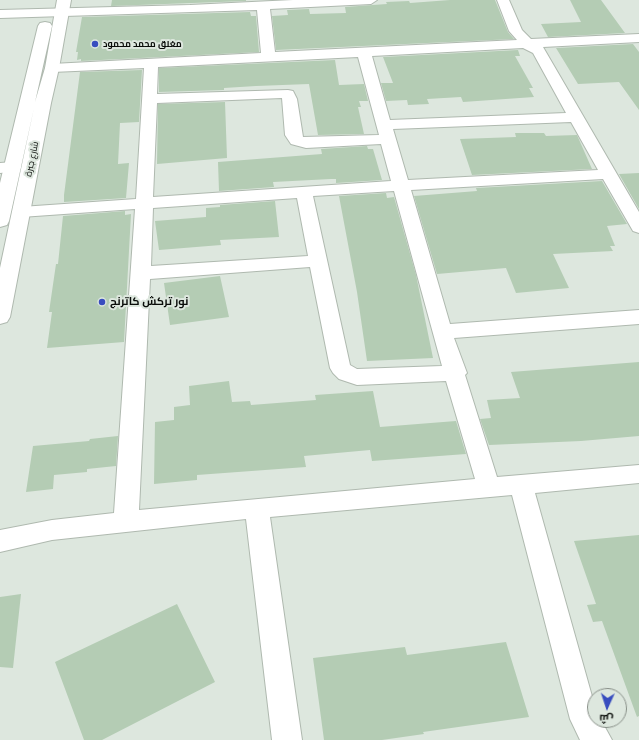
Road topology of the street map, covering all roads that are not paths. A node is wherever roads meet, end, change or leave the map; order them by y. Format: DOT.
graph roads {
  1 [pos="371,0"];
  2 [pos="503,0"];
  3 [pos="190,5"];
  4 [pos="263,5"];
  5 [pos="56,6"];
  6 [pos="0,14"];
  7 [pos="639,38"];
  8 [pos="528,44"];
  9 [pos="364,53"];
  10 [pos="269,58"];
  11 [pos="151,63"];
  12 [pos="52,68"];
  13 [pos="149,99"];
  14 [pos="576,117"];
  15 [pos="386,132"];
  16 [pos="6,167"];
  17 [pos="609,174"];
  18 [pos="402,185"];
  19 [pos="304,192"];
  20 [pos="144,203"];
  21 [pos="21,212"];
  22 [pos="0,221"];
  23 [pos="637,221"];
  24 [pos="318,261"];
  25 [pos="141,273"];
  26 [pos="0,317"];
  27 [pos="639,317"];
  28 [pos="442,332"];
  29 [pos="456,373"];
  30 [pos="639,474"];
  31 [pos="521,486"];
  32 [pos="489,488"];
  33 [pos="257,508"];
  34 [pos="126,522"];
  35 [pos="0,541"];
  36 [pos="287,740"];
  37 [pos="596,740"];
  1 -- 4 [label="street"];
  2 -- 8 [label="street"];
  3 -- 4 [label="street"];
  3 -- 5 [label="street"];
  4 -- 10 [label="street"];
  5 -- 6 [label="street"];
  5 -- 12 [label="street, شارع جبرة"];
  5 -- 16 [label="street, شارع جبرة"];
  7 -- 8 [label="street"];
  8 -- 9 [label="street"];
  8 -- 14 [label="street"];
  9 -- 10 [label="street"];
  9 -- 15 [label="street"];
  10 -- 11 [label="street"];
  11 -- 12 [label="street"];
  11 -- 13 [label="street"];
  12 -- 21 [label="street, شارع جبرة"];
  13 -- 15 [label="street"];
  13 -- 20 [label="street"];
  14 -- 15 [label="street"];
  14 -- 17 [label="street"];
  15 -- 18 [label="street"];
  16 -- 22 [label="street, شارع جبرة"];
  17 -- 18 [label="street"];
  17 -- 23 [label="street"];
  18 -- 19 [label="street"];
  18 -- 28 [label="street"];
  19 -- 20 [label="street"];
  19 -- 24 [label="street"];
  20 -- 21 [label="street"];
  20 -- 25 [label="street"];
  21 -- 26 [label="street, شارع جبرة"];
  24 -- 25 [label="street"];
  24 -- 29 [label="street"];
  25 -- 34 [label="street"];
  27 -- 28 [label="street"];
  28 -- 29 [label="street"];
  29 -- 32 [label="street"];
  30 -- 31 [label="street"];
  31 -- 32 [label="street"];
  31 -- 37 [label="street"];
  32 -- 33 [label="street"];
  33 -- 34 [label="street"];
  33 -- 36 [label="street"];
  34 -- 35 [label="street"];
}
